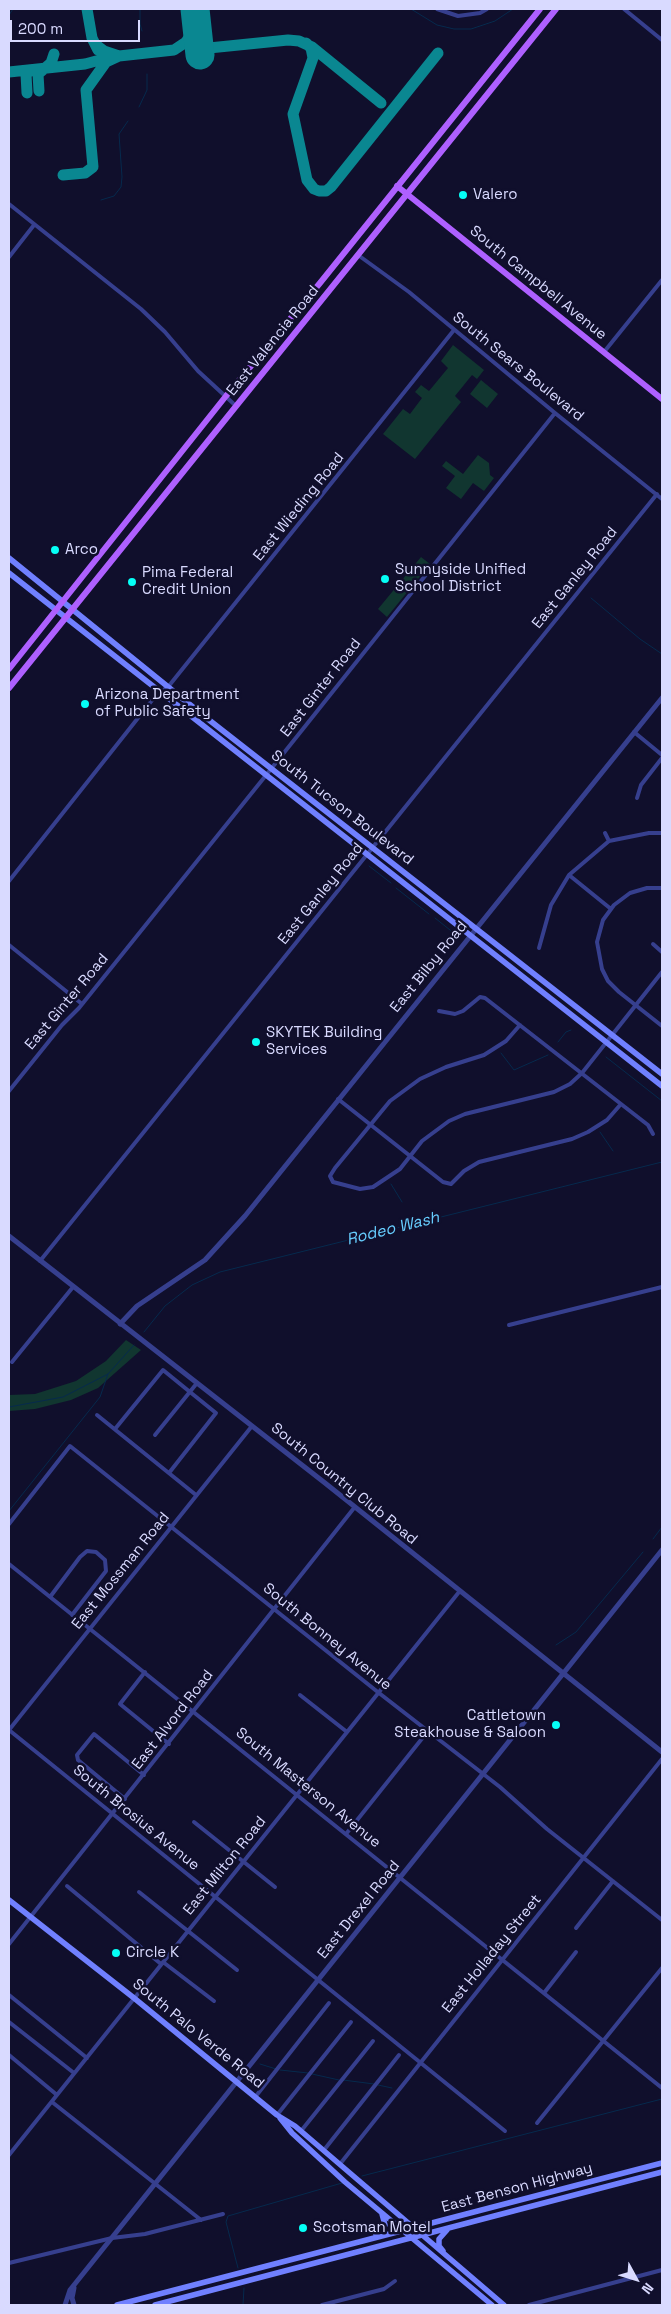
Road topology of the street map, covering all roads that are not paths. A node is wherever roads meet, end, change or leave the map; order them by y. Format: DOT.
graph roads {
  1 [pos="437,9"];
  2 [pos="487,9"];
  3 [pos="540,9"];
  4 [pos="556,9"];
  5 [pos="624,9"];
  6 [pos="662,40"];
  7 [pos="479,84"];
  8 [pos="489,92"];
  9 [pos="397,186"];
  10 [pos="408,194"];
  11 [pos="9,204"];
  12 [pos="34,225"];
  13 [pos="358,255"];
  14 [pos="9,257"];
  15 [pos="662,280"];
  16 [pos="454,330"];
  17 [pos="604,352"];
  18 [pos="226,396"];
  19 [pos="662,399"];
  20 [pos="237,406"];
  21 [pos="555,413"];
  22 [pos="657,494"];
  23 [pos="662,499"];
  24 [pos="138,508"];
  25 [pos="149,516"];
  26 [pos="9,558"];
  27 [pos="9,573"];
  28 [pos="62,601"];
  29 [pos="56,610"];
  30 [pos="73,610"];
  31 [pos="66,618"];
  32 [pos="9,668"];
  33 [pos="168,687"];
  34 [pos="9,688"];
  35 [pos="159,691"];
  36 [pos="662,698"];
  37 [pos="634,732"];
  38 [pos="662,756"];
  39 [pos="272,769"];
  40 [pos="266,776"];
  41 [pos="637,798"];
  42 [pos="605,832"];
  43 [pos="662,833"];
  44 [pos="609,841"];
  45 [pos="372,848"];
  46 [pos="367,855"];
  47 [pos="569,876"];
  48 [pos="9,881"];
  49 [pos="662,888"];
  50 [pos="611,909"];
  51 [pos="476,929"];
  52 [pos="470,935"];
  53 [pos="653,944"];
  54 [pos="9,945"];
  55 [pos="539,948"];
  56 [pos="662,952"];
  57 [pos="662,972"];
  58 [pos="82,1004"];
  59 [pos="635,1004"];
  60 [pos="439,1012"];
  61 [pos="520,1025"];
  62 [pos="662,1026"];
  63 [pos="611,1035"];
  64 [pos="605,1042"];
  65 [pos="582,1073"];
  66 [pos="662,1074"];
  67 [pos="662,1086"];
  68 [pos="9,1091"];
  69 [pos="338,1099"];
  70 [pos="622,1104"];
  71 [pos="370,1124"];
  72 [pos="653,1134"];
  73 [pos="409,1155"];
  74 [pos="9,1236"];
  75 [pos="40,1261"];
  76 [pos="73,1287"];
  77 [pos="662,1287"];
  78 [pos="120,1324"];
  79 [pos="509,1324"];
  80 [pos="12,1362"];
  81 [pos="197,1383"];
  82 [pos="190,1392"];
  83 [pos="97,1415"];
  84 [pos="252,1426"];
  85 [pos="115,1429"];
  86 [pos="155,1435"];
  87 [pos="169,1473"];
  88 [pos="196,1495"];
  89 [pos="354,1508"];
  90 [pos="9,1524"];
  91 [pos="171,1527"];
  92 [pos="662,1550"];
  93 [pos="9,1564"];
  94 [pos="459,1592"];
  95 [pos="50,1597"];
  96 [pos="274,1609"];
  97 [pos="72,1615"];
  98 [pos="90,1629"];
  99 [pos="145,1672"];
  100 [pos="563,1673"];
  101 [pos="379,1693"];
  102 [pos="300,1695"];
  103 [pos="195,1712"];
  104 [pos="9,1730"];
  105 [pos="428,1731"];
  106 [pos="347,1732"];
  107 [pos="169,1744"];
  108 [pos="662,1752"];
  109 [pos="662,1759"];
  110 [pos="483,1774"];
  111 [pos="144,1775"];
  112 [pos="297,1794"];
  113 [pos="125,1799"];
  114 [pos="112,1814"];
  115 [pos="194,1822"];
  116 [pos="346,1834"];
  117 [pos="584,1857"];
  118 [pos="244,1862"];
  119 [pos="402,1877"];
  120 [pos="612,1881"];
  121 [pos="67,1886"];
  122 [pos="276,1887"];
  123 [pos="139,1892"];
  124 [pos="216,1896"];
  125 [pos="9,1900"];
  126 [pos="30,1917"];
  127 [pos="662,1920"];
  128 [pos="576,1928"];
  129 [pos="187,1931"];
  130 [pos="9,1944"];
  131 [pos="576,1952"];
  132 [pos="502,1960"];
  133 [pos="162,1963"];
  134 [pos="662,1968"];
  135 [pos="238,1970"];
  136 [pos="318,1979"];
  137 [pos="544,1993"];
  138 [pos="9,1995"];
  139 [pos="134,1998"];
  140 [pos="214,2001"];
  141 [pos="329,2003"];
  142 [pos="9,2022"];
  143 [pos="351,2022"];
  144 [pos="604,2041"];
  145 [pos="373,2042"];
  146 [pos="9,2055"];
  147 [pos="399,2055"];
  148 [pos="86,2058"];
  149 [pos="421,2061"];
  150 [pos="74,2073"];
  151 [pos="238,2082"];
  152 [pos="662,2088"];
  153 [pos="57,2095"];
  154 [pos="256,2096"];
  155 [pos="52,2102"];
  156 [pos="277,2115"];
  157 [pos="537,2123"];
  158 [pos="301,2131"];
  159 [pos="505,2131"];
  160 [pos="324,2150"];
  161 [pos="9,2155"];
  162 [pos="662,2162"];
  163 [pos="340,2164"];
  164 [pos="662,2172"];
  165 [pos="156,2184"];
  166 [pos="571,2186"];
  167 [pos="575,2195"];
  168 [pos="379,2210"];
  169 [pos="223,2214"];
  170 [pos="201,2220"];
  171 [pos="454,2226"];
  172 [pos="413,2228"];
  173 [pos="403,2231"];
  174 [pos="420,2235"];
  175 [pos="112,2238"];
  176 [pos="411,2238"];
  177 [pos="364,2241"];
  178 [pos="448,2259"];
  179 [pos="9,2263"];
  180 [pos="662,2270"];
  181 [pos="395,2281"];
  182 [pos="75,2285"];
  183 [pos="65,2305"];
  184 [pos="74,2305"];
  185 [pos="117,2305"];
  186 [pos="155,2305"];
  187 [pos="324,2305"];
  188 [pos="492,2305"];
  189 [pos="504,2305"];
  190 [pos="529,2305"];
  1 -- 2 [label="street"];
  3 -- 7 [label="main road, East Valencia Road"];
  4 -- 8 [label="main road, East Valencia Road"];
  5 -- 6 [label="street"];
  7 -- 8 [label="main road"];
  7 -- 9 [label="main road, East Valencia Road"];
  8 -- 10 [label="main road, East Valencia Road"];
  9 -- 10 [label="main road, South Campbell Avenue"];
  9 -- 18 [label="main road, East Valencia Road"];
  10 -- 13 [label="main road, East Valencia Road"];
  10 -- 17 [label="main road, South Campbell Avenue"];
  11 -- 12 [label="street"];
  12 -- 14 [label="street"];
  12 -- 18 [label="street"];
  13 -- 16 [label="street, South Sears Boulevard"];
  13 -- 20 [label="main road, East Valencia Road"];
  15 -- 17 [label="street"];
  16 -- 21 [label="street, South Sears Boulevard"];
  16 -- 33 [label="street, East Wieding Road"];
  17 -- 19 [label="main road, South Campbell Avenue"];
  18 -- 20 [label="street"];
  18 -- 24 [label="main road, East Valencia Road"];
  20 -- 25 [label="main road, East Valencia Road"];
  21 -- 22 [label="street, South Sears Boulevard"];
  21 -- 39 [label="street, East Ginter Road"];
  22 -- 23 [label="street, South Sears Boulevard"];
  22 -- 45 [label="street, East Ganley Road"];
  24 -- 25 [label="main road"];
  24 -- 28 [label="main road, East Valencia Road"];
  25 -- 30 [label="main road, East Valencia Road"];
  26 -- 28 [label="main road, South Tucson Boulevard"];
  27 -- 29 [label="main road, South Tucson Boulevard"];
  28 -- 29 [label="main road, East Valencia Road"];
  28 -- 30 [label="main road, South Tucson Boulevard"];
  29 -- 31 [label="main road, South Tucson Boulevard"];
  29 -- 32 [label="main road, East Valencia Road"];
  30 -- 31 [label="main road, East Valencia Road"];
  30 -- 33 [label="main road, South Tucson Boulevard"];
  31 -- 34 [label="main road, East Valencia Road"];
  31 -- 35 [label="main road, South Tucson Boulevard"];
  33 -- 35 [label="street, East Wieding Road"];
  33 -- 39 [label="main road, South Tucson Boulevard"];
  35 -- 40 [label="main road, South Tucson Boulevard"];
  35 -- 48 [label="street, East Wieding Road"];
  36 -- 37 [label="street, East Bilby Road"];
  37 -- 38 [label="street"];
  37 -- 51 [label="street, East Bilby Road"];
  38 -- 41 [label="street"];
  39 -- 40 [label="street, East Ginter Road"];
  39 -- 45 [label="main road, South Tucson Boulevard"];
  40 -- 46 [label="main road, South Tucson Boulevard"];
  40 -- 58 [label="street, East Ginter Road"];
  42 -- 44 [label="street"];
  43 -- 44 [label="street"];
  44 -- 47 [label="street"];
  45 -- 46 [label="street, East Ganley Road"];
  45 -- 51 [label="main road, South Tucson Boulevard"];
  46 -- 52 [label="main road, South Tucson Boulevard"];
  46 -- 75 [label="street, East Ganley Road"];
  47 -- 50 [label="street"];
  47 -- 55 [label="street"];
  49 -- 50 [label="street"];
  50 -- 59 [label="street"];
  51 -- 52 [label="street, East Bilby Road"];
  51 -- 63 [label="main road, South Tucson Boulevard"];
  52 -- 64 [label="main road, South Tucson Boulevard"];
  52 -- 69 [label="street, East Bilby Road"];
  53 -- 56 [label="street"];
  54 -- 58 [label="street"];
  57 -- 59 [label="street"];
  58 -- 68 [label="street, East Ginter Road"];
  59 -- 62 [label="street"];
  59 -- 63 [label="street"];
  60 -- 61 [label="street"];
  61 -- 65 [label="street"];
  61 -- 71 [label="street"];
  63 -- 64 [label="street"];
  63 -- 66 [label="main road, South Tucson Boulevard"];
  64 -- 65 [label="street"];
  64 -- 67 [label="main road, South Tucson Boulevard"];
  65 -- 70 [label="street"];
  65 -- 73 [label="street"];
  69 -- 71 [label="street"];
  69 -- 78 [label="street, East Bilby Road"];
  70 -- 72 [label="street"];
  70 -- 73 [label="street"];
  71 -- 73 [label="street"];
  71 -- 73 [label="street"];
  74 -- 75 [label="street, South Country Club Road"];
  75 -- 76 [label="street, South Country Club Road"];
  76 -- 78 [label="street, South Country Club Road"];
  76 -- 80 [label="street"];
  77 -- 79 [label="street"];
  78 -- 81 [label="street, South Country Club Road"];
  81 -- 82 [label="street"];
  81 -- 84 [label="street, South Country Club Road"];
  82 -- 85 [label="street"];
  82 -- 86 [label="street"];
  82 -- 87 [label="street"];
  83 -- 85 [label="street"];
  84 -- 88 [label="street, East Mossman Road"];
  84 -- 89 [label="street, South Country Club Road"];
  85 -- 87 [label="street"];
  87 -- 88 [label="street"];
  88 -- 91 [label="street, East Mossman Road"];
  89 -- 94 [label="street, South Country Club Road"];
  89 -- 96 [label="street, East Alvord Road"];
  90 -- 91 [label="street, South Bonney Avenue"];
  91 -- 96 [label="street, South Bonney Avenue"];
  91 -- 98 [label="street, East Mossman Road"];
  92 -- 100 [label="street, East Drexel Road"];
  93 -- 95 [label="street, South Masterson Avenue"];
  94 -- 100 [label="street, South Country Club Road"];
  94 -- 101 [label="street, East Milton Road"];
  95 -- 97 [label="street, South Masterson Avenue"];
  95 -- 97 [label="street"];
  96 -- 101 [label="street, South Bonney Avenue"];
  96 -- 103 [label="street, East Alvord Road"];
  97 -- 98 [label="street, South Masterson Avenue"];
  98 -- 99 [label="street, South Masterson Avenue"];
  98 -- 104 [label="street, East Mossman Road"];
  99 -- 103 [label="street, South Masterson Avenue"];
  99 -- 107 [label="street"];
  100 -- 108 [label="street, South Country Club Road"];
  100 -- 110 [label="street, East Drexel Road"];
  101 -- 105 [label="street, South Bonney Avenue"];
  101 -- 106 [label="street, East Milton Road"];
  102 -- 106 [label="street"];
  103 -- 107 [label="street, East Alvord Road"];
  103 -- 112 [label="street, South Masterson Avenue"];
  104 -- 114 [label="street, South Brosius Avenue"];
  105 -- 110 [label="street, South Bonney Avenue"];
  105 -- 116 [label="street"];
  106 -- 112 [label="street, East Milton Road"];
  107 -- 111 [label="street, East Alvord Road"];
  109 -- 117 [label="street, East Holladay Street"];
  110 -- 117 [label="street, South Bonney Avenue"];
  110 -- 119 [label="street, East Drexel Road"];
  111 -- 113 [label="street, East Alvord Road"];
  111 -- 113 [label="street"];
  112 -- 116 [label="street, South Masterson Avenue"];
  112 -- 118 [label="street, East Milton Road"];
  113 -- 114 [label="street, East Alvord Road"];
  114 -- 124 [label="street, South Brosius Avenue"];
  114 -- 126 [label="street, East Alvord Road"];
  115 -- 118 [label="street"];
  116 -- 119 [label="street, South Masterson Avenue"];
  117 -- 120 [label="street, South Bonney Avenue"];
  117 -- 132 [label="street, East Holladay Street"];
  118 -- 122 [label="street"];
  118 -- 124 [label="street, East Milton Road"];
  119 -- 132 [label="street, South Masterson Avenue"];
  119 -- 136 [label="street, East Drexel Road"];
  120 -- 127 [label="street, South Bonney Avenue"];
  120 -- 128 [label="street"];
  121 -- 133 [label="street"];
  123 -- 129 [label="street"];
  124 -- 129 [label="street, East Milton Road"];
  124 -- 136 [label="street, South Brosius Avenue"];
  125 -- 126 [label="main road, South Palo Verde Road"];
  126 -- 130 [label="street, East Alvord Road"];
  126 -- 139 [label="main road, South Palo Verde Road"];
  129 -- 133 [label="street, East Milton Road"];
  129 -- 135 [label="street"];
  131 -- 137 [label="street"];
  132 -- 137 [label="street, South Masterson Avenue"];
  132 -- 149 [label="street, East Holladay Street"];
  133 -- 139 [label="street, East Milton Road"];
  133 -- 140 [label="street"];
  134 -- 144 [label="street"];
  136 -- 149 [label="street, South Brosius Avenue"];
  136 -- 151 [label="street, East Drexel Road"];
  137 -- 144 [label="street, South Masterson Avenue"];
  138 -- 148 [label="street"];
  139 -- 148 [label="street, East Milton Road"];
  139 -- 151 [label="main road, South Palo Verde Road"];
  141 -- 154 [label="street"];
  142 -- 150 [label="street"];
  143 -- 156 [label="street"];
  144 -- 152 [label="street, South Masterson Avenue"];
  144 -- 157 [label="street"];
  145 -- 158 [label="street"];
  146 -- 153 [label="street"];
  147 -- 160 [label="street"];
  148 -- 150 [label="street, East Milton Road"];
  149 -- 159 [label="street, South Brosius Avenue"];
  149 -- 163 [label="street, East Holladay Street"];
  150 -- 153 [label="street, East Milton Road"];
  151 -- 154 [label="main road, South Palo Verde Road"];
  151 -- 165 [label="street, East Drexel Road"];
  153 -- 155 [label="street, East Milton Road"];
  154 -- 156 [label="main road, South Palo Verde Road"];
  155 -- 161 [label="street, East Milton Road"];
  155 -- 165 [label="street"];
  156 -- 158 [label="main road, South Palo Verde Road"];
  156 -- 168 [label="main road, South Palo Verde Road"];
  158 -- 160 [label="main road, South Palo Verde Road"];
  160 -- 163 [label="main road, South Palo Verde Road"];
  162 -- 166 [label="main road, East Benson Highway"];
  163 -- 172 [label="main road, South Palo Verde Road"];
  164 -- 167 [label="main road, East Benson Highway"];
  165 -- 170 [label="street"];
  165 -- 175 [label="street, East Drexel Road"];
  166 -- 167 [label="main road"];
  166 -- 172 [label="main road, East Benson Highway"];
  167 -- 171 [label="main road, East Benson Highway"];
  168 -- 173 [label="main road, South Palo Verde Road"];
  168 -- 177 [label="main road"];
  169 -- 170 [label="street"];
  170 -- 175 [label="street"];
  171 -- 174 [label="main road, East Benson Highway"];
  171 -- 178 [label="main road"];
  172 -- 173 [label="main road, East Benson Highway"];
  172 -- 174 [label="main road, South Palo Verde Road"];
  173 -- 176 [label="main road, South Palo Verde Road"];
  173 -- 177 [label="main road, East Benson Highway"];
  174 -- 176 [label="main road, East Benson Highway"];
  174 -- 178 [label="main road, South Palo Verde Road"];
  175 -- 179 [label="street"];
  175 -- 182 [label="street, East Drexel Road"];
  176 -- 186 [label="main road, East Benson Highway"];
  176 -- 188 [label="main road, South Palo Verde Road"];
  177 -- 185 [label="main road, East Benson Highway"];
  178 -- 189 [label="main road, South Palo Verde Road"];
  180 -- 190 [label="street"];
  181 -- 187 [label="street"];
  182 -- 183 [label="street, East Drexel Road"];
  182 -- 184 [label="street"];
}
